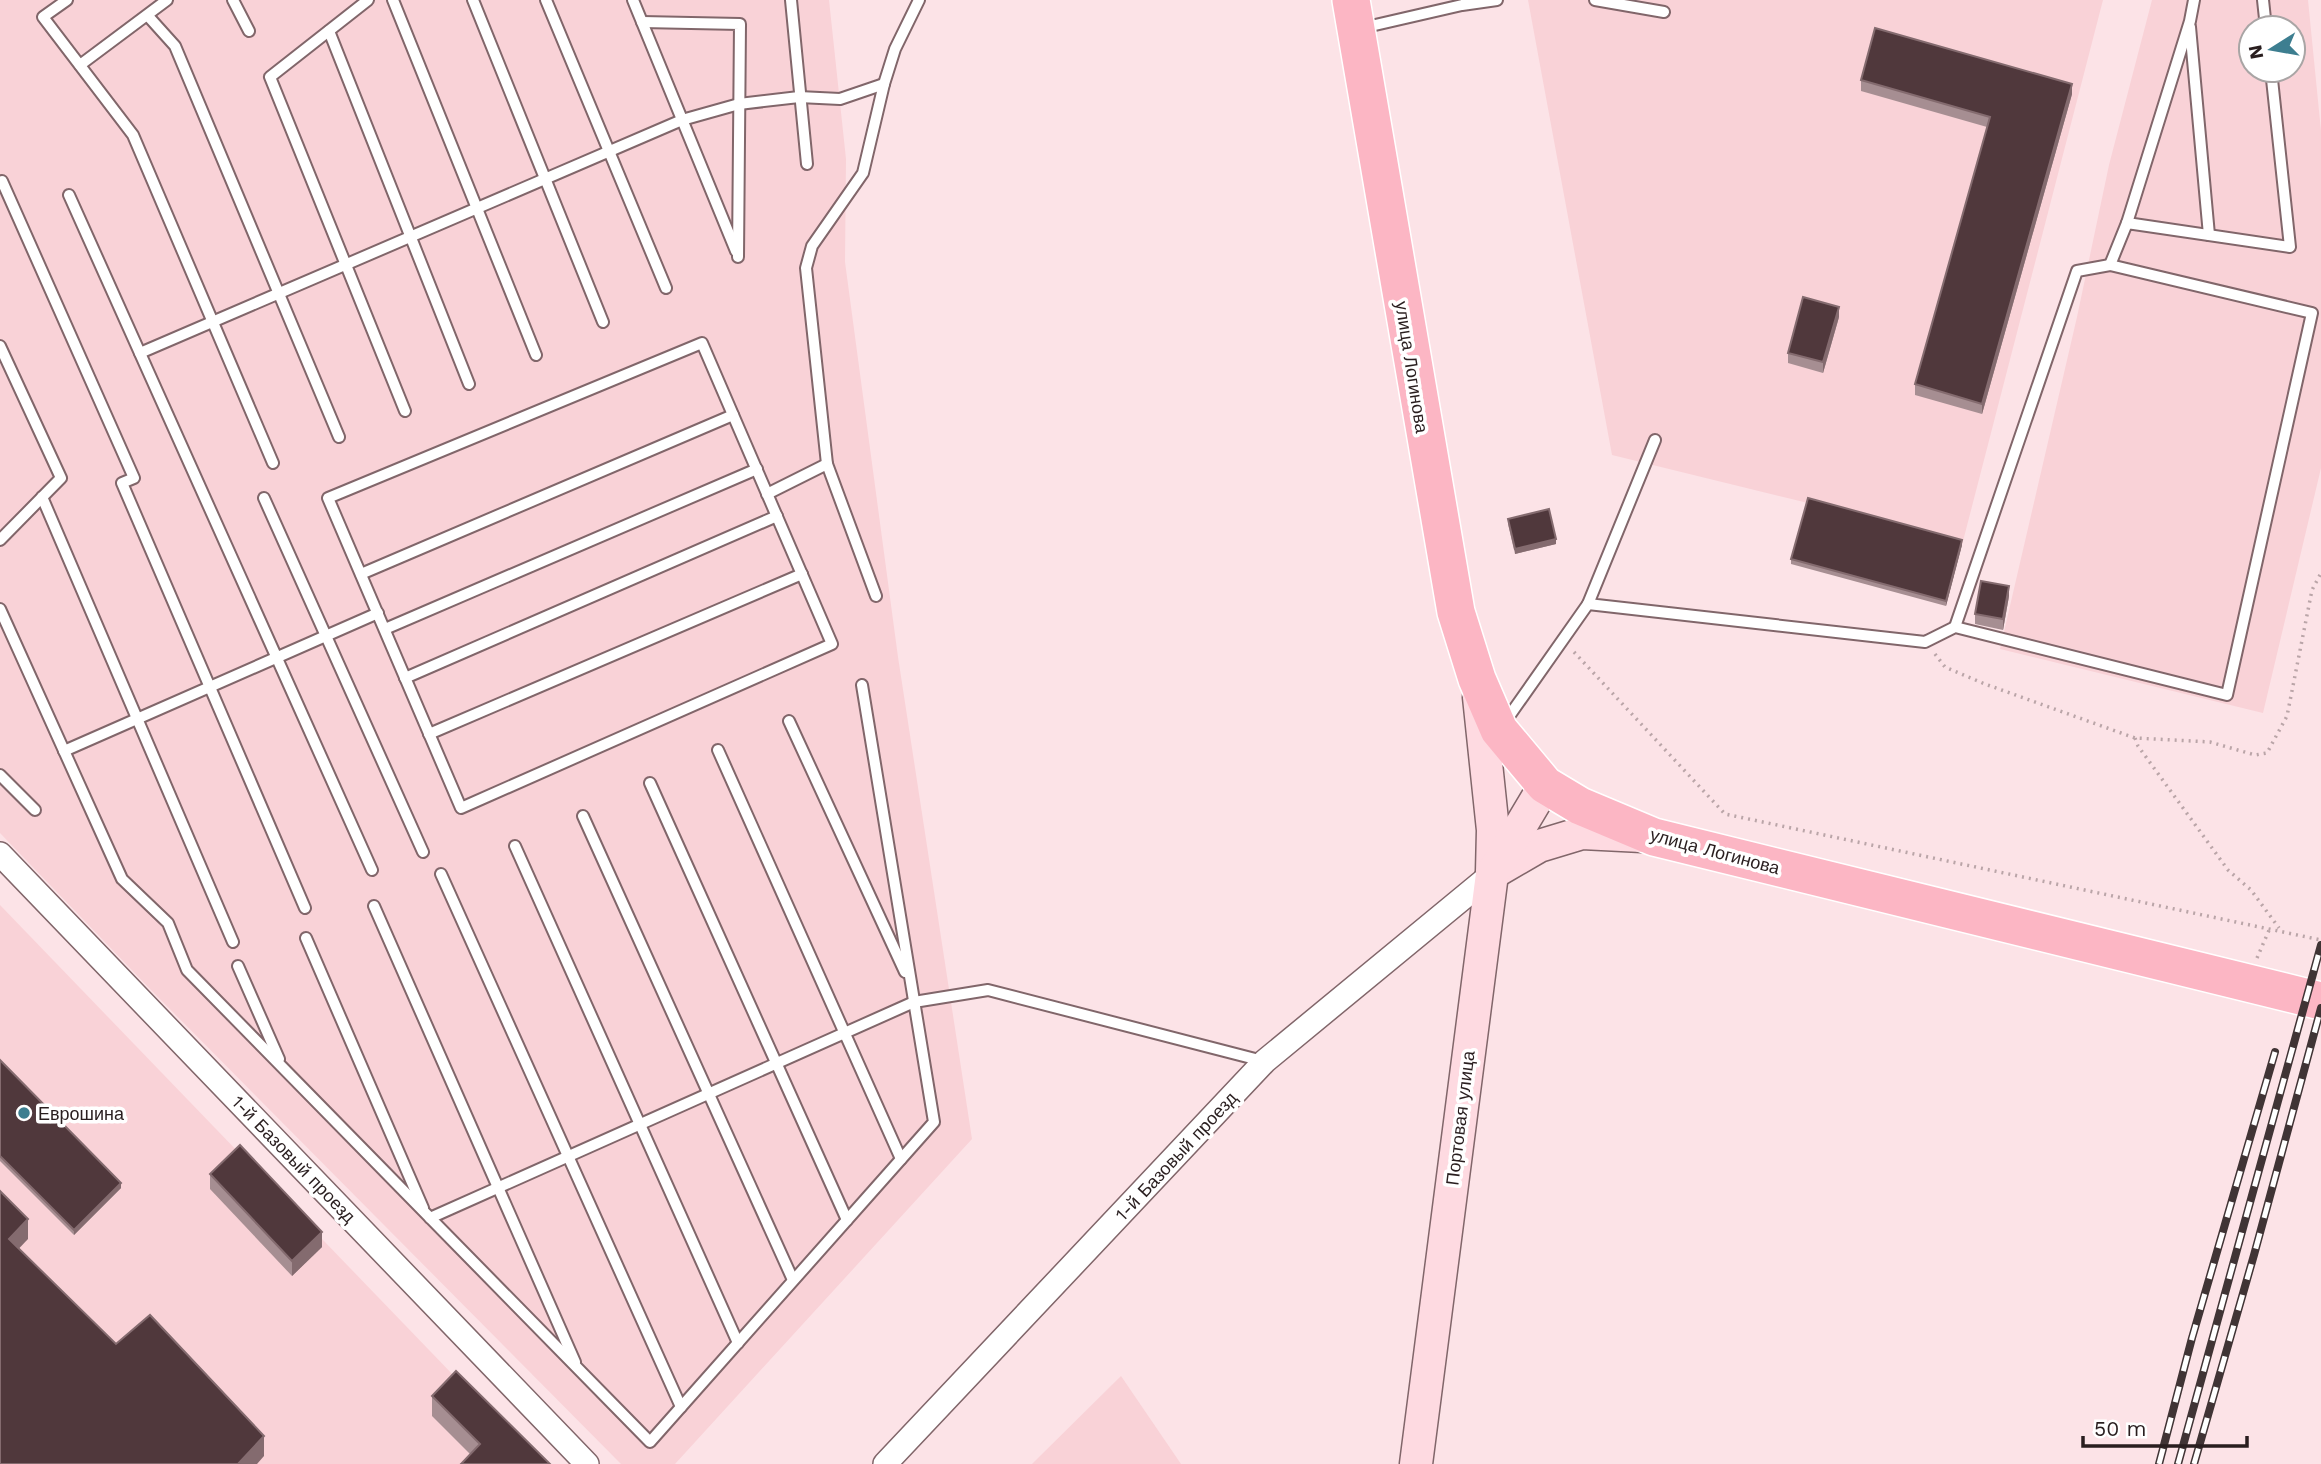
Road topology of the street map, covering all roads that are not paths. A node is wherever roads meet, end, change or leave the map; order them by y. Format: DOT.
graph roads {
  1 [pos="67,0"];
  2 [pos="167,0"];
  3 [pos="233,0"];
  4 [pos="368,0"];
  5 [pos="393,0"];
  6 [pos="472,0"];
  7 [pos="547,0"];
  8 [pos="633,0"];
  9 [pos="791,0"];
  10 [pos="919,0"];
  11 [pos="1497,0"];
  12 [pos="1594,0"];
  13 [pos="2194,0"];
  14 [pos="1664,12"];
  15 [pos="1354,15"];
  16 [pos="148,16"];
  17 [pos="2190,20"];
  18 [pos="642,22"];
  19 [pos="249,31"];
  20 [pos="329,31"];
  21 [pos="80,65"];
  22 [pos="884,84"];
  23 [pos="2273,84"];
  24 [pos="799,97"];
  25 [pos="739,104"];
  26 [pos="682,120"];
  27 [pos="610,151"];
  28 [pos="807,164"];
  29 [pos="545,179"];
  30 [pos="2,181"];
  31 [pos="69,195"];
  32 [pos="477,208"];
  33 [pos="2127,223"];
  34 [pos="2208,235"];
  35 [pos="410,236"];
  36 [pos="346,264"];
  37 [pos="2110,265"];
  38 [pos="667,288"];
  39 [pos="278,293"];
  40 [pos="213,321"];
  41 [pos="603,322"];
  42 [pos="0,346"];
  43 [pos="140,353"];
  44 [pos="536,355"];
  45 [pos="469,384"];
  46 [pos="405,411"];
  47 [pos="733,415"];
  48 [pos="339,437"];
  49 [pos="1655,440"];
  50 [pos="273,463"];
  51 [pos="827,464"];
  52 [pos="757,469"];
  53 [pos="768,494"];
  54 [pos="42,497"];
  55 [pos="264,498"];
  56 [pos="777,516"];
  57 [pos="0,540"];
  58 [pos="361,574"];
  59 [pos="802,574"];
  60 [pos="876,596"];
  61 [pos="1588,604"];
  62 [pos="0,609"];
  63 [pos="378,613"];
  64 [pos="1955,626"];
  65 [pos="384,629"];
  66 [pos="326,636"];
  67 [pos="276,658"];
  68 [pos="405,678"];
  69 [pos="1477,679"];
  70 [pos="862,685"];
  71 [pos="210,687"];
  72 [pos="137,719"];
  73 [pos="789,720"];
  74 [pos="1499,730"];
  75 [pos="429,734"];
  76 [pos="719,750"];
  77 [pos="64,751"];
  78 [pos="0,775"];
  79 [pos="650,783"];
  80 [pos="1545,785"];
  81 [pos="35,810"];
  82 [pos="583,816"];
  83 [pos="1654,837"];
  84 [pos="515,846"];
  85 [pos="423,852"];
  86 [pos="0,854"];
  87 [pos="372,870"];
  88 [pos="441,874"];
  89 [pos="1492,874"];
  90 [pos="374,906"];
  91 [pos="305,908"];
  92 [pos="306,938"];
  93 [pos="233,942"];
  94 [pos="238,966"];
  95 [pos="911,984"];
  96 [pos="2321,1001"];
  97 [pos="914,1002"];
  98 [pos="845,1033"];
  99 [pos="1265,1061"];
  100 [pos="777,1063"];
  101 [pos="282,1068"];
  102 [pos="709,1094"];
  103 [pos="640,1124"];
  104 [pos="568,1157"];
  105 [pos="901,1159"];
  106 [pos="498,1188"];
  107 [pos="428,1216"];
  108 [pos="847,1220"];
  109 [pos="793,1280"];
  110 [pos="738,1343"];
  111 [pos="579,1370"];
  112 [pos="681,1407"];
  113 [pos="587,1464"];
  114 [pos="885,1464"];
  115 [pos="1416,1464"];
  1 -- 21 [label="lane"];
  2 -- 16 [label="lane"];
  3 -- 19 [label="lane"];
  4 -- 20 [label="lane"];
  5 -- 32 [label="lane"];
  6 -- 29 [label="lane"];
  7 -- 27 [label="lane"];
  8 -- 18 [label="lane"];
  9 -- 24 [label="lane"];
  10 -- 22 [label="lane"];
  11 -- 15 [label="lane"];
  12 -- 14 [label="lane"];
  13 -- 17 [label="lane"];
  15 -- 69 [label="main road, улица Логинова"];
  16 -- 21 [label="lane"];
  16 -- 39 [label="lane"];
  17 -- 33 [label="lane"];
  17 -- 34 [label="lane"];
  18 -- 25 [label="lane"];
  18 -- 26 [label="lane"];
  20 -- 35 [label="lane"];
  20 -- 36 [label="lane"];
  21 -- 40 [label="lane"];
  22 -- 24 [label="lane"];
  22 -- 51 [label="lane"];
  23 -- 34 [label="lane"];
  24 -- 25 [label="lane"];
  24 -- 28 [label="lane"];
  25 -- 26 [label="lane"];
  25 -- 26 [label="lane"];
  26 -- 27 [label="lane"];
  27 -- 29 [label="lane"];
  27 -- 38 [label="lane"];
  29 -- 32 [label="lane"];
  29 -- 41 [label="lane"];
  30 -- 71 [label="lane"];
  31 -- 43 [label="lane"];
  32 -- 35 [label="lane"];
  32 -- 44 [label="lane"];
  33 -- 34 [label="lane"];
  33 -- 37 [label="lane"];
  35 -- 36 [label="lane"];
  35 -- 45 [label="lane"];
  36 -- 39 [label="lane"];
  36 -- 46 [label="lane"];
  37 -- 64 [label="lane"];
  37 -- 64 [label="lane"];
  39 -- 40 [label="lane"];
  39 -- 48 [label="lane"];
  40 -- 43 [label="lane"];
  40 -- 50 [label="lane"];
  42 -- 54 [label="lane"];
  43 -- 67 [label="lane"];
  47 -- 52 [label="lane"];
  47 -- 58 [label="lane"];
  47 -- 58 [label="lane"];
  49 -- 61 [label="lane"];
  51 -- 53 [label="lane"];
  51 -- 60 [label="lane"];
  52 -- 53 [label="lane"];
  52 -- 65 [label="lane"];
  53 -- 56 [label="lane"];
  54 -- 57 [label="lane"];
  54 -- 72 [label="lane"];
  55 -- 66 [label="lane"];
  56 -- 59 [label="lane"];
  56 -- 68 [label="lane"];
  58 -- 63 [label="lane"];
  59 -- 75 [label="lane"];
  59 -- 75 [label="lane"];
  61 -- 64 [label="lane"];
  61 -- 74 [label="lane"];
  62 -- 77 [label="lane"];
  63 -- 65 [label="lane"];
  63 -- 66 [label="lane"];
  65 -- 68 [label="lane"];
  66 -- 67 [label="lane"];
  66 -- 85 [label="lane"];
  67 -- 71 [label="lane"];
  67 -- 87 [label="lane"];
  68 -- 75 [label="lane"];
  69 -- 74 [label="main road, улица Логинова"];
  69 -- 89 [label="street"];
  70 -- 95 [label="lane"];
  71 -- 72 [label="lane"];
  71 -- 91 [label="lane"];
  72 -- 77 [label="lane"];
  72 -- 93 [label="lane"];
  73 -- 95 [label="lane"];
  74 -- 80 [label="main road, улица Логинова"];
  76 -- 98 [label="lane"];
  77 -- 101 [label="lane"];
  78 -- 81 [label="lane"];
  79 -- 100 [label="lane"];
  80 -- 83 [label="main road, улица Логинова"];
  80 -- 89 [label="street, Портовая улица"];
  82 -- 102 [label="lane"];
  83 -- 89 [label="street"];
  83 -- 96 [label="main road, улица Логинова"];
  84 -- 103 [label="lane"];
  86 -- 113 [label="street, 1-й Базовый проезд"];
  88 -- 104 [label="lane"];
  89 -- 99 [label="street, 1-й Базовый проезд"];
  89 -- 115 [label="street, Портовая улица"];
  90 -- 106 [label="lane"];
  92 -- 107 [label="lane"];
  94 -- 101 [label="lane"];
  95 -- 97 [label="lane"];
  97 -- 98 [label="lane"];
  97 -- 99 [label="lane"];
  97 -- 105 [label="lane"];
  98 -- 100 [label="lane"];
  98 -- 105 [label="lane"];
  99 -- 114 [label="street, 1-й Базовый проезд"];
  100 -- 102 [label="lane"];
  100 -- 108 [label="lane"];
  101 -- 107 [label="lane"];
  102 -- 103 [label="lane"];
  102 -- 109 [label="lane"];
  103 -- 104 [label="lane"];
  103 -- 110 [label="lane"];
  104 -- 106 [label="lane"];
  104 -- 112 [label="lane"];
  105 -- 108 [label="lane"];
  106 -- 107 [label="lane"];
  106 -- 111 [label="lane"];
  107 -- 111 [label="lane"];
  108 -- 109 [label="lane"];
  109 -- 110 [label="lane"];
  110 -- 112 [label="lane"];
  111 -- 112 [label="lane"];
}
